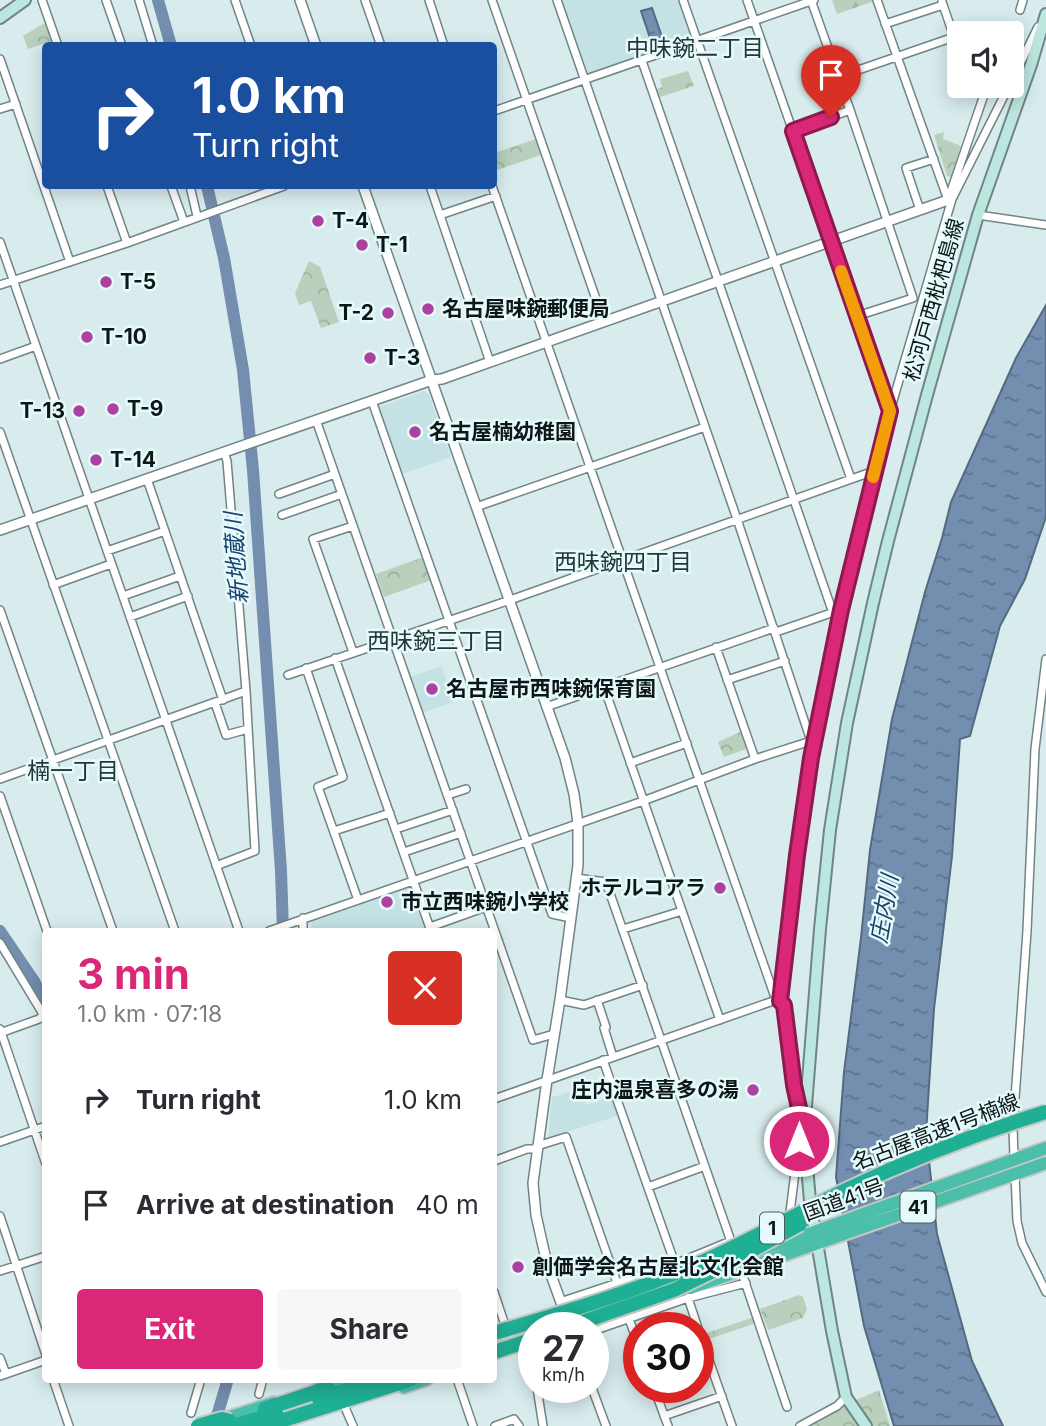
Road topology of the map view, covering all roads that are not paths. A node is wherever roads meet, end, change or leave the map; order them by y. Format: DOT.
graph roads {
  1 [pos="25,0"];
  2 [pos="42,0"];
  3 [pos="106,0"];
  4 [pos="139,0"];
  5 [pos="235,0"];
  6 [pos="300,0"];
  7 [pos="365,0"];
  8 [pos="429,0"];
  9 [pos="492,0"];
  10 [pos="556,0"];
  11 [pos="683,0"];
  12 [pos="747,0"];
  13 [pos="813,0"];
  14 [pos="877,0"];
  15 [pos="1023,0"];
  16 [pos="942,2"];
  17 [pos="1020,10"];
  18 [pos="1046,14"];
  19 [pos="0,18"];
  20 [pos="755,21"];
  21 [pos="950,21"];
  22 [pos="885,24"];
  23 [pos="1042,28"];
  24 [pos="698,41"];
  25 [pos="57,42"];
  26 [pos="121,42"];
  27 [pos="152,42"];
  28 [pos="250,42"];
  29 [pos="315,42"];
  30 [pos="380,42"];
  31 [pos="443,42"];
  32 [pos="947,42"];
  33 [pos="1024,56"];
  34 [pos="898,57"];
  35 [pos="642,61"];
  36 [pos="1,65"];
  37 [pos="838,76"];
  38 [pos="585,80"];
  39 [pos="983,98"];
  40 [pos="1003,98"];
  41 [pos="527,100"];
  42 [pos="16,104"];
  43 [pos="0,109"];
  44 [pos="497,110"];
  45 [pos="850,110"];
  46 [pos="793,131"];
  47 [pos="934,159"];
  48 [pos="42,180"];
  49 [pos="45,189"];
  50 [pos="108,189"];
  51 [pos="172,189"];
  52 [pos="191,189"];
  53 [pos="276,189"];
  54 [pos="364,189"];
  55 [pos="431,189"];
  56 [pos="493,189"];
  57 [pos="496,196"];
  58 [pos="950,200"];
  59 [pos="919,210"];
  60 [pos="440,215"];
  61 [pos="978,215"];
  62 [pos="197,216"];
  63 [pos="184,222"];
  64 [pos="887,222"];
  65 [pos="1046,225"];
  66 [pos="0,242"];
  67 [pos="831,242"];
  68 [pos="127,243"];
  69 [pos="70,262"];
  70 [pos="775,262"];
  71 [pos="14,281"];
  72 [pos="718,282"];
  73 [pos="0,285"];
  74 [pos="661,302"];
  75 [pos="857,316"];
  76 [pos="604,322"];
  77 [pos="548,341"];
  78 [pos="36,346"];
  79 [pos="0,359"];
  80 [pos="490,362"];
  81 [pos="432,380"];
  82 [pos="372,401"];
  83 [pos="890,411"];
  84 [pos="316,420"];
  85 [pos="705,427"];
  86 [pos="0,432"];
  87 [pos="224,452"];
  88 [pos="592,466"];
  89 [pos="874,471"];
  90 [pos="335,474"];
  91 [pos="147,479"];
  92 [pos="851,479"];
  93 [pos="279,494"];
  94 [pos="342,494"];
  95 [pos="90,498"];
  96 [pos="794,499"];
  97 [pos="476,507"];
  98 [pos="282,514"];
  99 [pos="737,519"];
  100 [pos="31,520"];
  101 [pos="353,526"];
  102 [pos="0,530"];
  103 [pos="165,531"];
  104 [pos="107,551"];
  105 [pos="624,560"];
  106 [pos="111,564"];
  107 [pos="180,576"];
  108 [pos="54,585"];
  109 [pos="123,596"];
  110 [pos="188,596"];
  111 [pos="510,600"];
  112 [pos="0,610"];
  113 [pos="837,611"];
  114 [pos="130,617"];
  115 [pos="450,620"];
  116 [pos="775,630"];
  117 [pos="393,640"];
  118 [pos="716,647"];
  119 [pos="353,652"];
  120 [pos="335,658"];
  121 [pos="1046,659"];
  122 [pos="785,661"];
  123 [pos="661,667"];
  124 [pos="306,668"];
  125 [pos="288,674"];
  126 [pos="727,680"];
  127 [pos="604,687"];
  128 [pos="246,691"];
  129 [pos="223,700"];
  130 [pos="215,703"];
  131 [pos="546,707"];
  132 [pos="165,720"];
  133 [pos="248,729"];
  134 [pos="108,740"];
  135 [pos="813,741"];
  136 [pos="687,743"];
  137 [pos="755,759"];
  138 [pos="53,760"];
  139 [pos="630,763"];
  140 [pos="0,779"];
  141 [pos="700,779"];
  142 [pos="466,789"];
  143 [pos="448,795"];
  144 [pos="0,796"];
  145 [pos="643,802"];
  146 [pos="453,810"];
  147 [pos="390,813"];
  148 [pos="578,823"];
  149 [pos="396,829"];
  150 [pos="334,831"];
  151 [pos="461,833"];
  152 [pos="527,841"];
  153 [pos="404,852"];
  154 [pos="470,861"];
  155 [pos="216,866"];
  156 [pos="576,878"];
  157 [pos="414,881"];
  158 [pos="358,900"];
  159 [pos="486,907"];
  160 [pos="682,911"];
  161 [pos="303,918"];
  162 [pos="571,918"];
  163 [pos="46,928"];
  164 [pos="112,928"];
  165 [pos="174,928"];
  166 [pos="238,928"];
  167 [pos="277,928"];
  168 [pos="303,928"];
  169 [pos="431,928"];
  170 [pos="434,928"];
  171 [pos="493,928"];
  172 [pos="623,929"];
  173 [pos="497,938"];
  174 [pos="0,943"];
  175 [pos="643,985"];
  176 [pos="560,1000"];
  177 [pos="597,1000"];
  178 [pos="778,1001"];
  179 [pos="42,1010"];
  180 [pos="42,1017"];
  181 [pos="720,1020"];
  182 [pos="0,1031"];
  183 [pos="554,1034"];
  184 [pos="662,1040"];
  185 [pos="612,1057"];
  186 [pos="603,1060"];
  187 [pos="547,1080"];
  188 [pos="497,1097"];
  189 [pos="1046,1112"];
  190 [pos="1046,1121"];
  191 [pos="42,1127"];
  192 [pos="34,1130"];
  193 [pos="804,1131"];
  194 [pos="0,1142"];
  195 [pos="537,1148"];
  196 [pos="1046,1148"];
  197 [pos="42,1153"];
  198 [pos="1013,1159"];
  199 [pos="497,1160"];
  200 [pos="1046,1163"];
  201 [pos="705,1166"];
  202 [pos="1015,1174"];
  203 [pos="648,1187"];
  204 [pos="0,1216"];
  205 [pos="822,1235"];
  206 [pos="731,1241"];
  207 [pos="742,1256"];
  208 [pos="42,1257"];
  209 [pos="675,1264"];
  210 [pos="16,1266"];
  211 [pos="0,1271"];
  212 [pos="617,1283"];
  213 [pos="1046,1292"];
  214 [pos="688,1298"];
  215 [pos="562,1305"];
  216 [pos="565,1312"];
  217 [pos="585,1312"];
  218 [pos="649,1312"];
  219 [pos="693,1312"];
  220 [pos="609,1313"];
  221 [pos="609,1317"];
  222 [pos="498,1331"];
  223 [pos="518,1335"];
  224 [pos="497,1342"];
  225 [pos="42,1346"];
  226 [pos="518,1348"];
  227 [pos="497,1354"];
  228 [pos="0,1358"];
  229 [pos="42,1360"];
  230 [pos="714,1374"];
  231 [pos="3,1375"];
  232 [pos="54,1383"];
  233 [pos="201,1383"];
  234 [pos="262,1383"];
  235 [pos="336,1383"];
  236 [pos="344,1383"];
  237 [pos="365,1383"];
  238 [pos="402,1383"];
  239 [pos="405,1383"];
  240 [pos="415,1383"];
  241 [pos="458,1383"];
  242 [pos="259,1394"];
  243 [pos="376,1396"];
  244 [pos="722,1396"];
  245 [pos="846,1396"];
  246 [pos="539,1403"];
  247 [pos="598,1403"];
  248 [pos="659,1403"];
  249 [pos="344,1405"];
  250 [pos="787,1407"];
  251 [pos="664,1416"];
  252 [pos="235,1420"];
  253 [pos="197,1422"];
  254 [pos="69,1426"];
  255 [pos="213,1426"];
  256 [pos="265,1426"];
  257 [pos="284,1426"];
  258 [pos="353,1426"];
  259 [pos="472,1426"];
  260 [pos="495,1426"];
  261 [pos="519,1426"];
  262 [pos="543,1426"];
  263 [pos="606,1426"];
  264 [pos="668,1426"];
  265 [pos="732,1426"];
  266 [pos="800,1426"];
  267 [pos="866,1426"];
  1 -- 19 [label="main road"];
  2 -- 25 [label="street"];
  3 -- 26 [label="street"];
  4 -- 27 [label="street"];
  5 -- 28 [label="street"];
  6 -- 29 [label="street"];
  7 -- 30 [label="street"];
  8 -- 31 [label="street"];
  9 -- 41 [label="street"];
  10 -- 38 [label="street"];
  11 -- 24 [label="street"];
  12 -- 20 [label="street"];
  13 -- 20 [label="street"];
  13 -- 37 [label="street"];
  14 -- 22 [label="street"];
  15 -- 17 [label="street"];
  16 -- 21 [label="street"];
  16 -- 22 [label="street"];
  18 -- 23 [label="main road, 松河戸西枇杷島線"];
  20 -- 24 [label="street"];
  20 -- 46 [label="street"];
  22 -- 34 [label="street"];
  23 -- 33 [label="street"];
  23 -- 61 [label="main road, 松河戸西枇杷島線"];
  24 -- 35 [label="street"];
  24 -- 70 [label="street"];
  32 -- 34 [label="street"];
  34 -- 37 [label="street"];
  34 -- 47 [label="street"];
  35 -- 38 [label="street"];
  35 -- 72 [label="street"];
  36 -- 42 [label="street"];
  37 -- 45 [label="street"];
  38 -- 41 [label="street"];
  38 -- 74 [label="street"];
  39 -- 58 [label="street"];
  40 -- 58 [label="street"];
  41 -- 44 [label="street"];
  41 -- 76 [label="street"];
  42 -- 43 [label="street"];
  42 -- 48 [label="street"];
  45 -- 46 [label="street"];
  45 -- 64 [label="street"];
  46 -- 67 [label="street"];
  47 -- 58 [label="street"];
  47 -- 59 [label="street"];
  49 -- 69 [label="street"];
  50 -- 68 [label="street"];
  51 -- 63 [label="street"];
  52 -- 62 [label="street"];
  53 -- 62 [label="street"];
  54 -- 81 [label="street"];
  55 -- 60 [label="street"];
  56 -- 57 [label="street"];
  57 -- 60 [label="street"];
  57 -- 77 [label="street"];
  58 -- 59 [label="street"];
  58 -- 83 [label="street"];
  59 -- 64 [label="street"];
  60 -- 80 [label="street"];
  61 -- 65 [label="street"];
  61 -- 193 [label="main road, 松河戸西枇杷島線"];
  62 -- 63 [label="street"];
  63 -- 68 [label="street"];
  64 -- 67 [label="street"];
  64 -- 75 [label="street"];
  66 -- 71 [label="street"];
  67 -- 70 [label="street"];
  67 -- 75 [label="street"];
  68 -- 69 [label="street"];
  69 -- 71 [label="street"];
  70 -- 72 [label="street"];
  70 -- 92 [label="street"];
  71 -- 73 [label="street"];
  71 -- 78 [label="street"];
  72 -- 74 [label="street"];
  72 -- 96 [label="street"];
  74 -- 76 [label="street"];
  74 -- 85 [label="street"];
  75 -- 83 [label="street"];
  76 -- 77 [label="street"];
  77 -- 80 [label="street"];
  77 -- 88 [label="street"];
  78 -- 79 [label="street"];
  78 -- 95 [label="street"];
  80 -- 81 [label="street"];
  81 -- 82 [label="street"];
  81 -- 97 [label="street"];
  82 -- 84 [label="street"];
  82 -- 115 [label="street"];
  83 -- 89 [label="street"];
  84 -- 87 [label="street"];
  84 -- 90 [label="street"];
  85 -- 88 [label="street"];
  85 -- 99 [label="street"];
  86 -- 100 [label="street"];
  87 -- 91 [label="street"];
  87 -- 128 [label="street"];
  88 -- 97 [label="street"];
  88 -- 105 [label="street"];
  89 -- 92 [label="street"];
  89 -- 113 [label="street"];
  90 -- 93 [label="street"];
  90 -- 94 [label="street"];
  91 -- 95 [label="street"];
  91 -- 103 [label="street"];
  92 -- 96 [label="street"];
  94 -- 98 [label="street"];
  94 -- 101 [label="street"];
  95 -- 100 [label="street"];
  95 -- 104 [label="street"];
  96 -- 99 [label="street"];
  96 -- 113 [label="street"];
  97 -- 111 [label="street"];
  99 -- 105 [label="street"];
  99 -- 116 [label="street"];
  100 -- 102 [label="street"];
  100 -- 108 [label="street"];
  101 -- 117 [label="street"];
  101 -- 119 [label="street"];
  103 -- 104 [label="street"];
  103 -- 107 [label="street"];
  104 -- 106 [label="street"];
  105 -- 111 [label="street"];
  105 -- 123 [label="street"];
  106 -- 108 [label="street"];
  106 -- 109 [label="street"];
  107 -- 109 [label="street"];
  107 -- 110 [label="street"];
  108 -- 134 [label="street"];
  109 -- 114 [label="street"];
  110 -- 114 [label="street"];
  110 -- 129 [label="street"];
  111 -- 115 [label="street"];
  111 -- 131 [label="street"];
  112 -- 138 [label="street"];
  113 -- 116 [label="street"];
  113 -- 135 [label="street"];
  114 -- 132 [label="street"];
  115 -- 117 [label="street"];
  115 -- 152 [label="street"];
  116 -- 118 [label="street"];
  116 -- 122 [label="street"];
  117 -- 119 [label="street"];
  117 -- 143 [label="street"];
  118 -- 123 [label="street"];
  118 -- 126 [label="street"];
  119 -- 120 [label="street"];
  120 -- 124 [label="street"];
  120 -- 147 [label="street"];
  121 -- 198 [label="street"];
  122 -- 126 [label="street"];
  122 -- 135 [label="street"];
  123 -- 127 [label="street"];
  123 -- 136 [label="street"];
  124 -- 125 [label="street"];
  124 -- 150 [label="street"];
  126 -- 137 [label="street"];
  127 -- 131 [label="street"];
  127 -- 139 [label="street"];
  128 -- 129 [label="street"];
  128 -- 133 [label="street"];
  129 -- 130 [label="street"];
  130 -- 132 [label="street"];
  130 -- 133 [label="street"];
  131 -- 148 [label="street"];
  132 -- 134 [label="street"];
  132 -- 155 [label="street"];
  133 -- 155 [label="street"];
  134 -- 138 [label="street"];
  134 -- 165 [label="street"];
  135 -- 137 [label="street"];
  135 -- 178 [label="street"];
  136 -- 139 [label="street"];
  136 -- 141 [label="street"];
  137 -- 141 [label="street"];
  138 -- 140 [label="street"];
  138 -- 164 [label="street"];
  139 -- 145 [label="street"];
  141 -- 145 [label="street"];
  141 -- 178 [label="street"];
  142 -- 143 [label="street"];
  143 -- 146 [label="street"];
  144 -- 163 [label="street"];
  145 -- 148 [label="street"];
  145 -- 160 [label="street"];
  146 -- 149 [label="street"];
  146 -- 151 [label="street"];
  147 -- 149 [label="street"];
  147 -- 150 [label="street"];
  148 -- 152 [label="street"];
  148 -- 156 [label="street"];
  149 -- 153 [label="street"];
  150 -- 158 [label="street"];
  151 -- 153 [label="street"];
  151 -- 154 [label="street"];
  152 -- 154 [label="street"];
  152 -- 162 [label="street"];
  153 -- 157 [label="street"];
  154 -- 157 [label="street"];
  154 -- 159 [label="street"];
  155 -- 166 [label="street"];
  156 -- 162 [label="street"];
  156 -- 172 [label="street"];
  157 -- 158 [label="street"];
  157 -- 169 [label="street"];
  158 -- 161 [label="street"];
  159 -- 170 [label="street"];
  159 -- 171 [label="street"];
  160 -- 172 [label="street"];
  160 -- 181 [label="street"];
  161 -- 167 [label="street"];
  161 -- 168 [label="street"];
  162 -- 176 [label="street"];
  172 -- 175 [label="street"];
  173 -- 183 [label="street"];
  174 -- 179 [label="street"];
  175 -- 177 [label="street"];
  175 -- 184 [label="street"];
  176 -- 177 [label="street"];
  176 -- 183 [label="street"];
  177 -- 185 [label="street"];
  178 -- 181 [label="street"];
  178 -- 193 [label="street"];
  180 -- 182 [label="street"];
  181 -- 184 [label="street"];
  182 -- 192 [label="street"];
  183 -- 187 [label="street"];
  184 -- 185 [label="street"];
  184 -- 201 [label="street"];
  185 -- 186 [label="street"];
  186 -- 187 [label="street"];
  186 -- 203 [label="street"];
  187 -- 188 [label="street"];
  187 -- 195 [label="street"];
  189 -- 222 [label="highway, 名古屋高速1号楠線 / 1, bridge"];
  190 -- 207 [label="highway, 名古屋高速1号楠線 / 1, bridge"];
  191 -- 192 [label="street"];
  192 -- 194 [label="street"];
  192 -- 197 [label="street"];
  193 -- 205 [label="main road, 松河戸西枇杷島線"];
  193 -- 206 [label="street"];
  195 -- 199 [label="street"];
  195 -- 212 [label="street"];
  195 -- 215 [label="street"];
  196 -- 198 [label="highway, 国道41号 / 41"];
  198 -- 205 [label="highway, 国道41号 / 41"];
  200 -- 202 [label="highway, 国道41号 / 41"];
  201 -- 203 [label="street"];
  201 -- 206 [label="street"];
  202 -- 205 [label="highway, 国道41号 / 41"];
  202 -- 213 [label="street"];
  203 -- 209 [label="street"];
  204 -- 210 [label="street"];
  205 -- 215 [label="highway, 国道41号 / 41"];
  205 -- 221 [label="highway, 国道41号 / 41"];
  205 -- 245 [label="main road, 松河戸西枇杷島線"];
  206 -- 209 [label="street"];
  207 -- 217 [label="highway, bridge"];
  207 -- 220 [label="highway, 名古屋高速1号楠線 / 1, bridge"];
  208 -- 210 [label="street"];
  209 -- 212 [label="street"];
  210 -- 211 [label="street"];
  210 -- 225 [label="street"];
  212 -- 215 [label="street"];
  214 -- 218 [label="street"];
  214 -- 219 [label="street"];
  214 -- 250 [label="street"];
  215 -- 216 [label="street"];
  215 -- 222 [label="highway, 国道41号 / 41"];
  223 -- 224 [label="highway"];
  226 -- 227 [label="highway"];
  228 -- 231 [label="street"];
  229 -- 231 [label="street"];
  230 -- 244 [label="street"];
  232 -- 254 [label="street"];
  233 -- 253 [label="street"];
  234 -- 242 [label="street"];
  235 -- 252 [label="highway"];
  236 -- 252 [label="highway"];
  237 -- 252 [label="highway"];
  238 -- 256 [label="highway"];
  239 -- 243 [label="highway"];
  240 -- 243 [label="highway"];
  241 -- 259 [label="street"];
  243 -- 249 [label="highway"];
  244 -- 251 [label="street"];
  244 -- 265 [label="street"];
  245 -- 266 [label="street"];
  245 -- 267 [label="main road, 松河戸西枇杷島線"];
  246 -- 262 [label="street"];
  247 -- 263 [label="street"];
  248 -- 251 [label="street"];
  249 -- 257 [label="highway"];
  249 -- 258 [label="street"];
  251 -- 264 [label="street"];
  252 -- 253 [label="highway, bridge"];
  252 -- 255 [label="highway, bridge"];
  260 -- 261 [label="street"];
}
